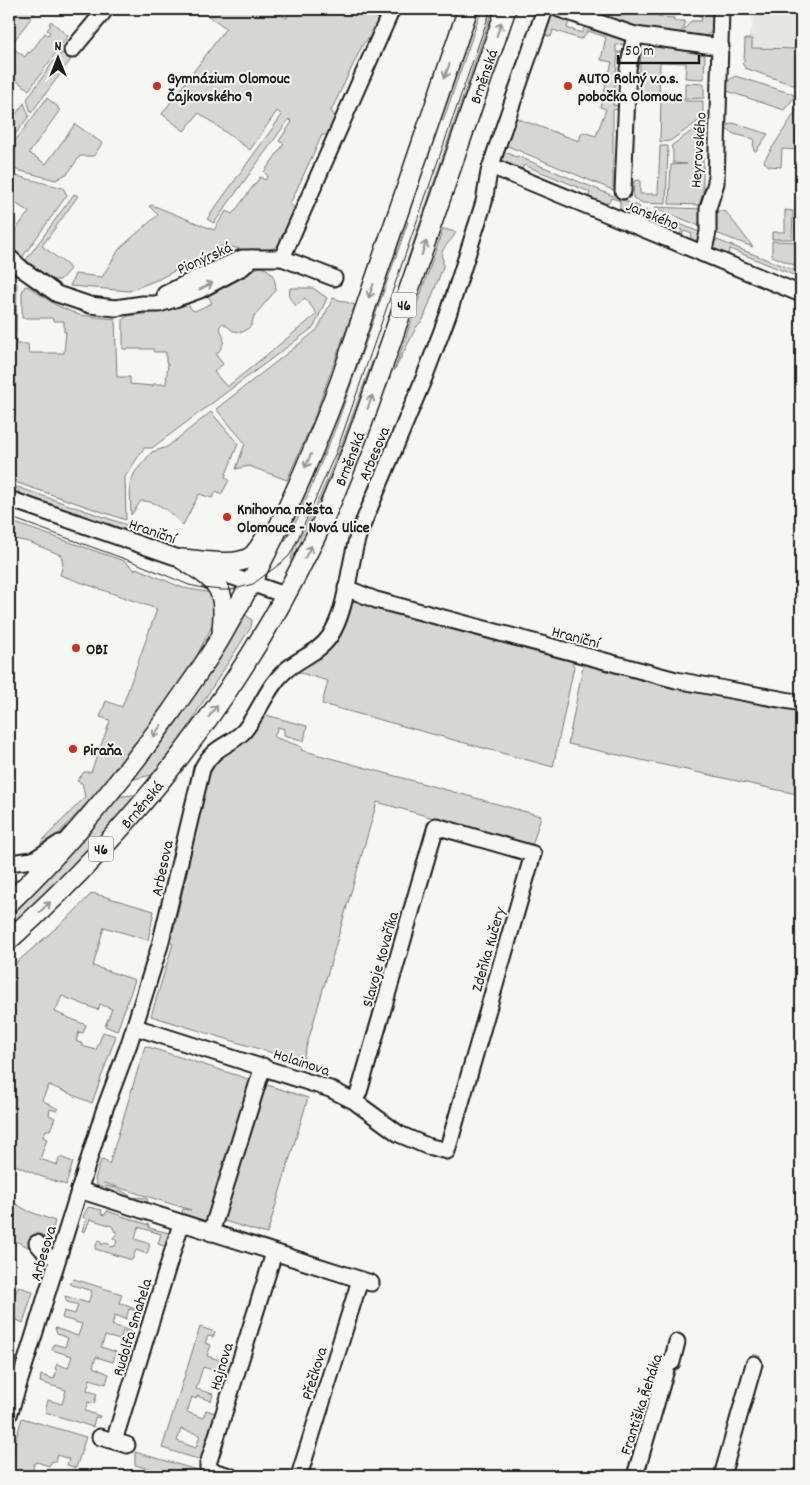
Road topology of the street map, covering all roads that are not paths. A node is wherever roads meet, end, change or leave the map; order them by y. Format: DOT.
graph roads {
  1 [pos="106,9"];
  2 [pos="392,9"];
  3 [pos="468,9"];
  4 [pos="506,9"];
  5 [pos="545,9"];
  6 [pos="559,9"];
  7 [pos="721,9"];
  8 [pos="635,35"];
  9 [pos="721,47"];
  10 [pos="72,50"];
  11 [pos="491,166"];
  12 [pos="623,191"];
  13 [pos="703,254"];
  14 [pos="9,257"];
  15 [pos="282,258"];
  16 [pos="334,278"];
  17 [pos="801,294"];
  18 [pos="295,489"];
  19 [pos="9,498"];
  20 [pos="182,559"];
  21 [pos="251,583"];
  22 [pos="346,588"];
  23 [pos="285,595"];
  24 [pos="221,637"];
  25 [pos="801,703"];
  26 [pos="436,826"];
  27 [pos="74,834"];
  28 [pos="9,863"];
  29 [pos="9,903"];
  30 [pos="9,940"];
  31 [pos="135,1027"];
  32 [pos="263,1066"];
  33 [pos="354,1101"];
  34 [pos="447,1151"];
  35 [pos="79,1190"];
  36 [pos="181,1224"];
  37 [pos="211,1233"];
  38 [pos="37,1243"];
  39 [pos="274,1253"];
  40 [pos="48,1255"];
  41 [pos="677,1342"];
  42 [pos="754,1364"];
  43 [pos="9,1415"];
  44 [pos="114,1441"];
  45 [pos="230,1476"];
  46 [pos="299,1476"];
  47 [pos="635,1476"];
  48 [pos="722,1476"];
  1 -- 10 [label="street"];
  2 -- 15 [label="street"];
  3 -- 18 [label="main road, Brněnská / 46, one-way"];
  23 -- 4 [label="main road, Brněnská / 46, one-way"];
  5 -- 11 [label="street"];
  6 -- 8 [label="street"];
  7 -- 9 [label="street, Heyrovského"];
  8 -- 9 [label="street"];
  8 -- 12 [label="street"];
  9 -- 13 [label="street, Heyrovského"];
  11 -- 13 [label="street, Janského"];
  11 -- 22 [label="street, Arbesova"];
  13 -- 17 [label="street, Janského"];
  14 -- 15 [label="street, Pionýrská"];
  15 -- 16 [label="street"];
  18 -- 20 [label="main road"];
  18 -- 21 [label="main road, Brněnská / 46"];
  19 -- 20 [label="street, Hraniční"];
  20 -- 21 [label="street, Hraniční"];
  20 -- 24 [label="main road"];
  21 -- 23 [label="street, Hraniční"];
  21 -- 24 [label="main road, Brněnská / 46"];
  22 -- 25 [label="street, Hraniční"];
  22 -- 31 [label="street, Arbesova"];
  30 -- 23 [label="main road, Brněnská / 46, one-way"];
  24 -- 27 [label="main road, Brněnská / 46, one-way"];
  26 -- 33 [label="street, Slavoje Kovaříka"];
  26 -- 34 [label="street, Zdeňka Kučery"];
  27 -- 28 [label="street"];
  27 -- 29 [label="main road, Brněnská / 46"];
  31 -- 32 [label="street, Holainova"];
  31 -- 35 [label="street, Arbesova"];
  32 -- 33 [label="street, Holainova"];
  32 -- 37 [label="street"];
  33 -- 34 [label="street, Holainova"];
  35 -- 36 [label="street"];
  35 -- 43 [label="street, Arbesova"];
  36 -- 37 [label="street"];
  36 -- 44 [label="street, Rudolfa Smahela"];
  37 -- 39 [label="street"];
  38 -- 40 [label="street"];
  39 -- 45 [label="street, Hajnova"];
  39 -- 46 [label="street, Přečkova"];
  41 -- 47 [label="street, Františka Řeháka"];
  42 -- 48 [label="street"];
}
